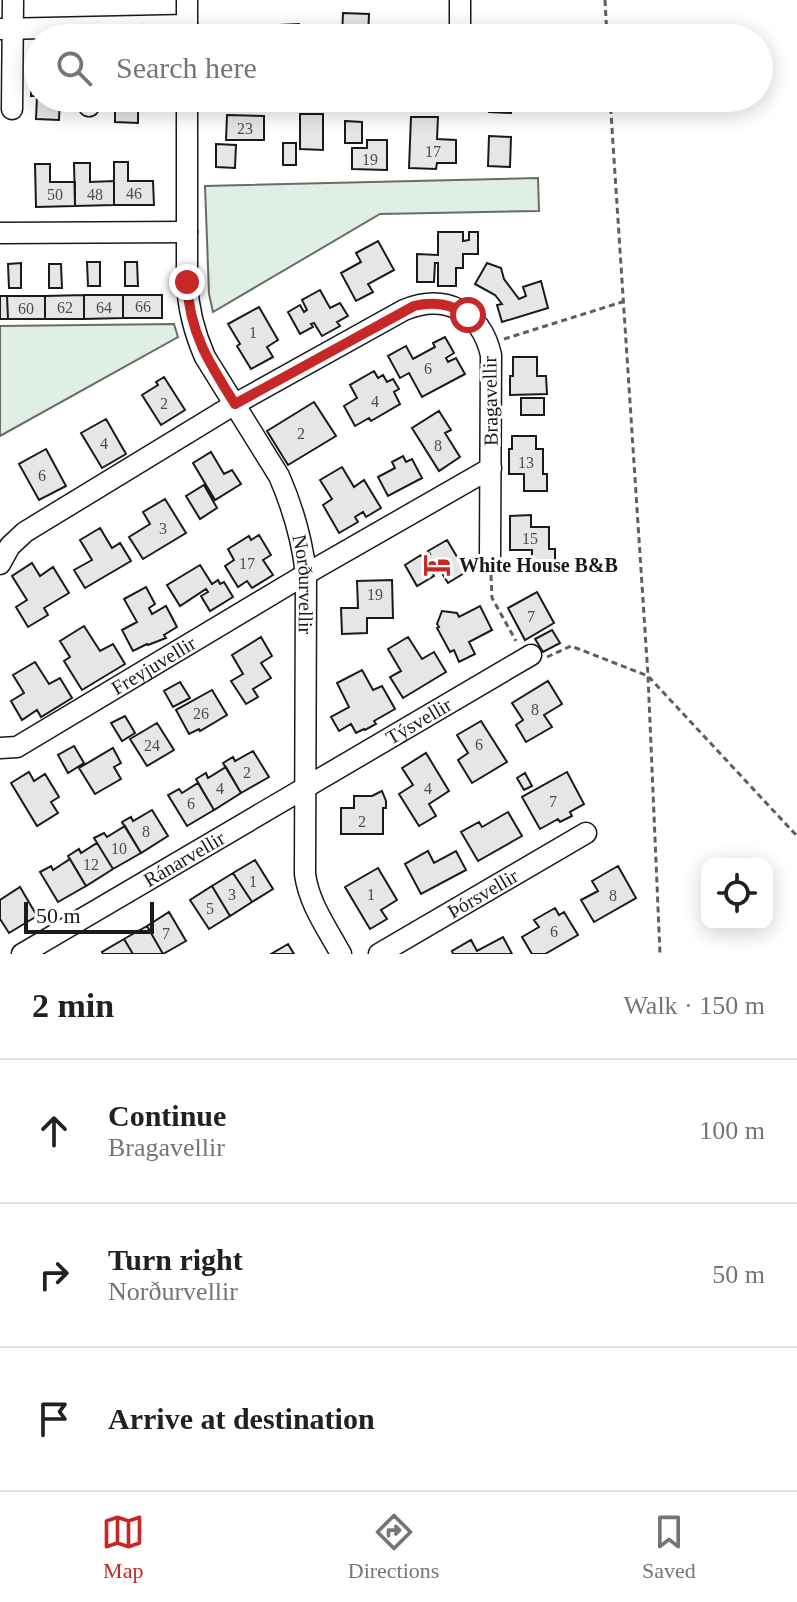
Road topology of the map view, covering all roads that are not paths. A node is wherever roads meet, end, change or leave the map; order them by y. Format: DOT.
graph roads {
  1 [pos="13,0"];
  2 [pos="187,0"];
  3 [pos="460,0"];
  4 [pos="187,24"];
  5 [pos="460,24"];
  6 [pos="6,29"];
  7 [pos="12,109"];
  8 [pos="187,112"];
  9 [pos="187,232"];
  10 [pos="0,233"];
  11 [pos="235,404"];
  12 [pos="491,468"];
  13 [pos="490,556"];
  14 [pos="0,564"];
  15 [pos="306,574"];
  16 [pos="528,656"];
  17 [pos="0,748"];
  18 [pos="306,787"];
  19 [pos="586,833"];
  20 [pos="22,954"];
  21 [pos="341,954"];
  22 [pos="379,954"];
  1 -- 6 [label="street"];
  2 -- 4 [label="street"];
  3 -- 5 [label="street"];
  6 -- 7 [label="street"];
  8 -- 9 [label="street, Norðurvellir"];
  9 -- 10 [label="street"];
  9 -- 11 [label="street, Norðurvellir"];
  11 -- 12 [label="street, Bragavellir"];
  11 -- 14 [label="street"];
  11 -- 15 [label="street, Norðurvellir"];
  12 -- 13 [label="street, Bragavellir"];
  12 -- 15 [label="street, Bragavellir"];
  15 -- 17 [label="street, Freyjuvellir"];
  15 -- 18 [label="street, Norðurvellir"];
  16 -- 18 [label="street, Týsvellir"];
  18 -- 20 [label="street, Ránarvellir"];
  18 -- 21 [label="street, Norðurvellir"];
  19 -- 22 [label="street, Þórsvellir"];
}
